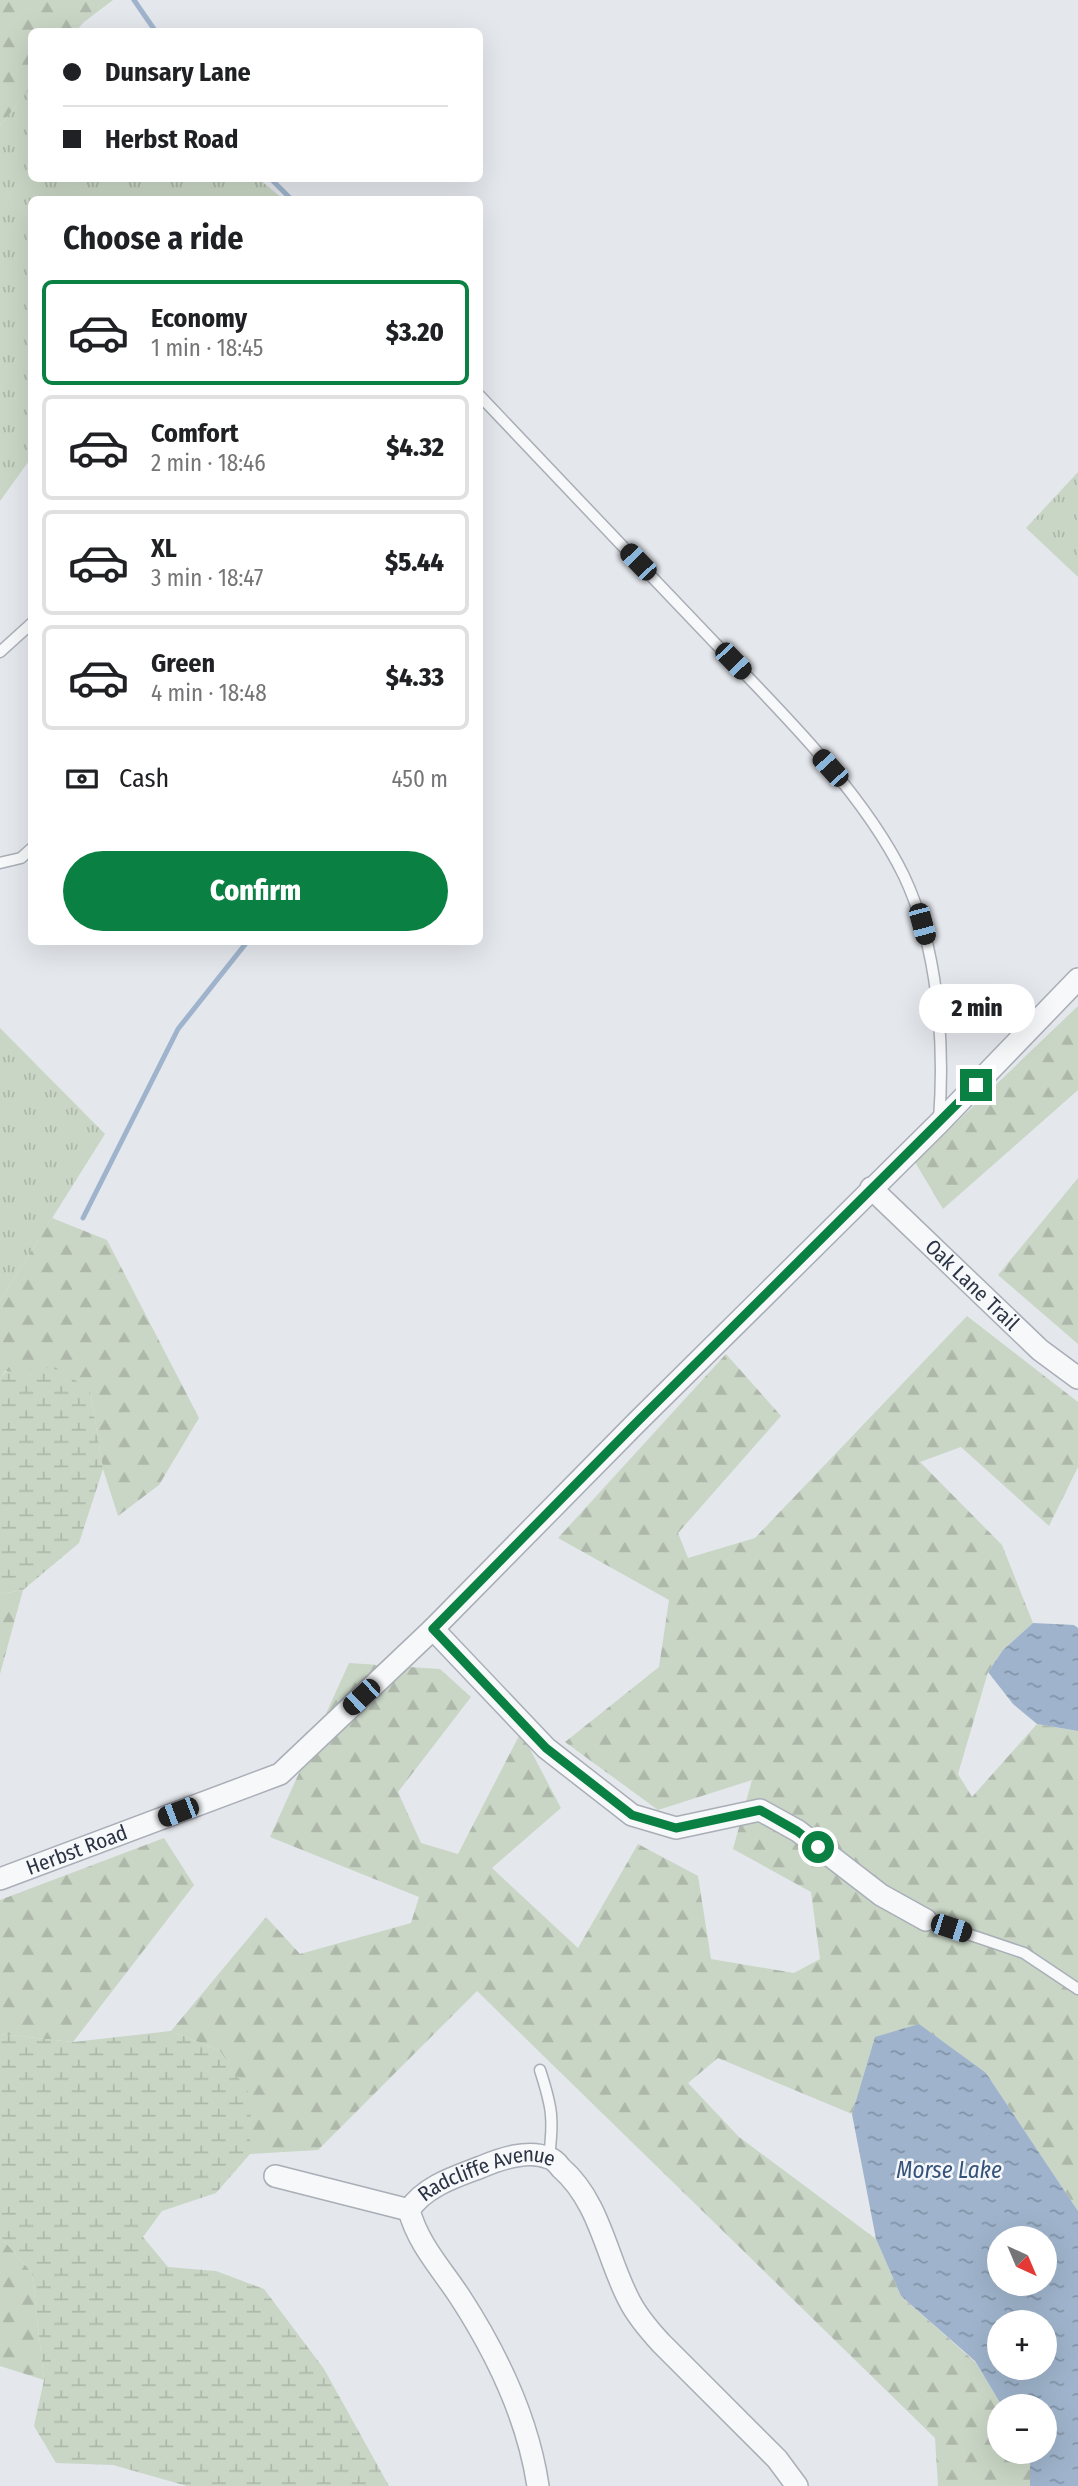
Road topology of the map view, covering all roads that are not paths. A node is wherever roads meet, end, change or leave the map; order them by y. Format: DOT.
graph roads {
  1 [pos="483,399"];
  2 [pos="28,627"];
  3 [pos="0,652"];
  4 [pos="28,852"];
  5 [pos="0,863"];
  6 [pos="1078,979"];
  7 [pos="939,1123"];
  8 [pos="871,1188"];
  9 [pos="1078,1378"];
  10 [pos="433,1629"];
  11 [pos="0,1880"];
  12 [pos="926,1920"];
  13 [pos="1078,1989"];
  14 [pos="540,2070"];
  15 [pos="549,2157"];
  16 [pos="275,2176"];
  17 [pos="408,2210"];
  18 [pos="538,2486"];
  19 [pos="797,2486"];
  1 -- 7 [label="lane"];
  2 -- 3 [label="lane"];
  4 -- 5 [label="lane"];
  6 -- 7 [label="street, Herbst Road"];
  7 -- 8 [label="street, Herbst Road"];
  8 -- 9 [label="street, Oak Lane Trail"];
  8 -- 10 [label="street, Herbst Road"];
  10 -- 11 [label="street, Herbst Road"];
  10 -- 12 [label="street"];
  12 -- 13 [label="lane"];
  14 -- 15 [label="lane"];
  15 -- 17 [label="street, Radcliffe Avenue"];
  15 -- 19 [label="street, Radcliffe Avenue"];
  16 -- 17 [label="street"];
  17 -- 18 [label="street, Radcliffe Avenue"];
}
